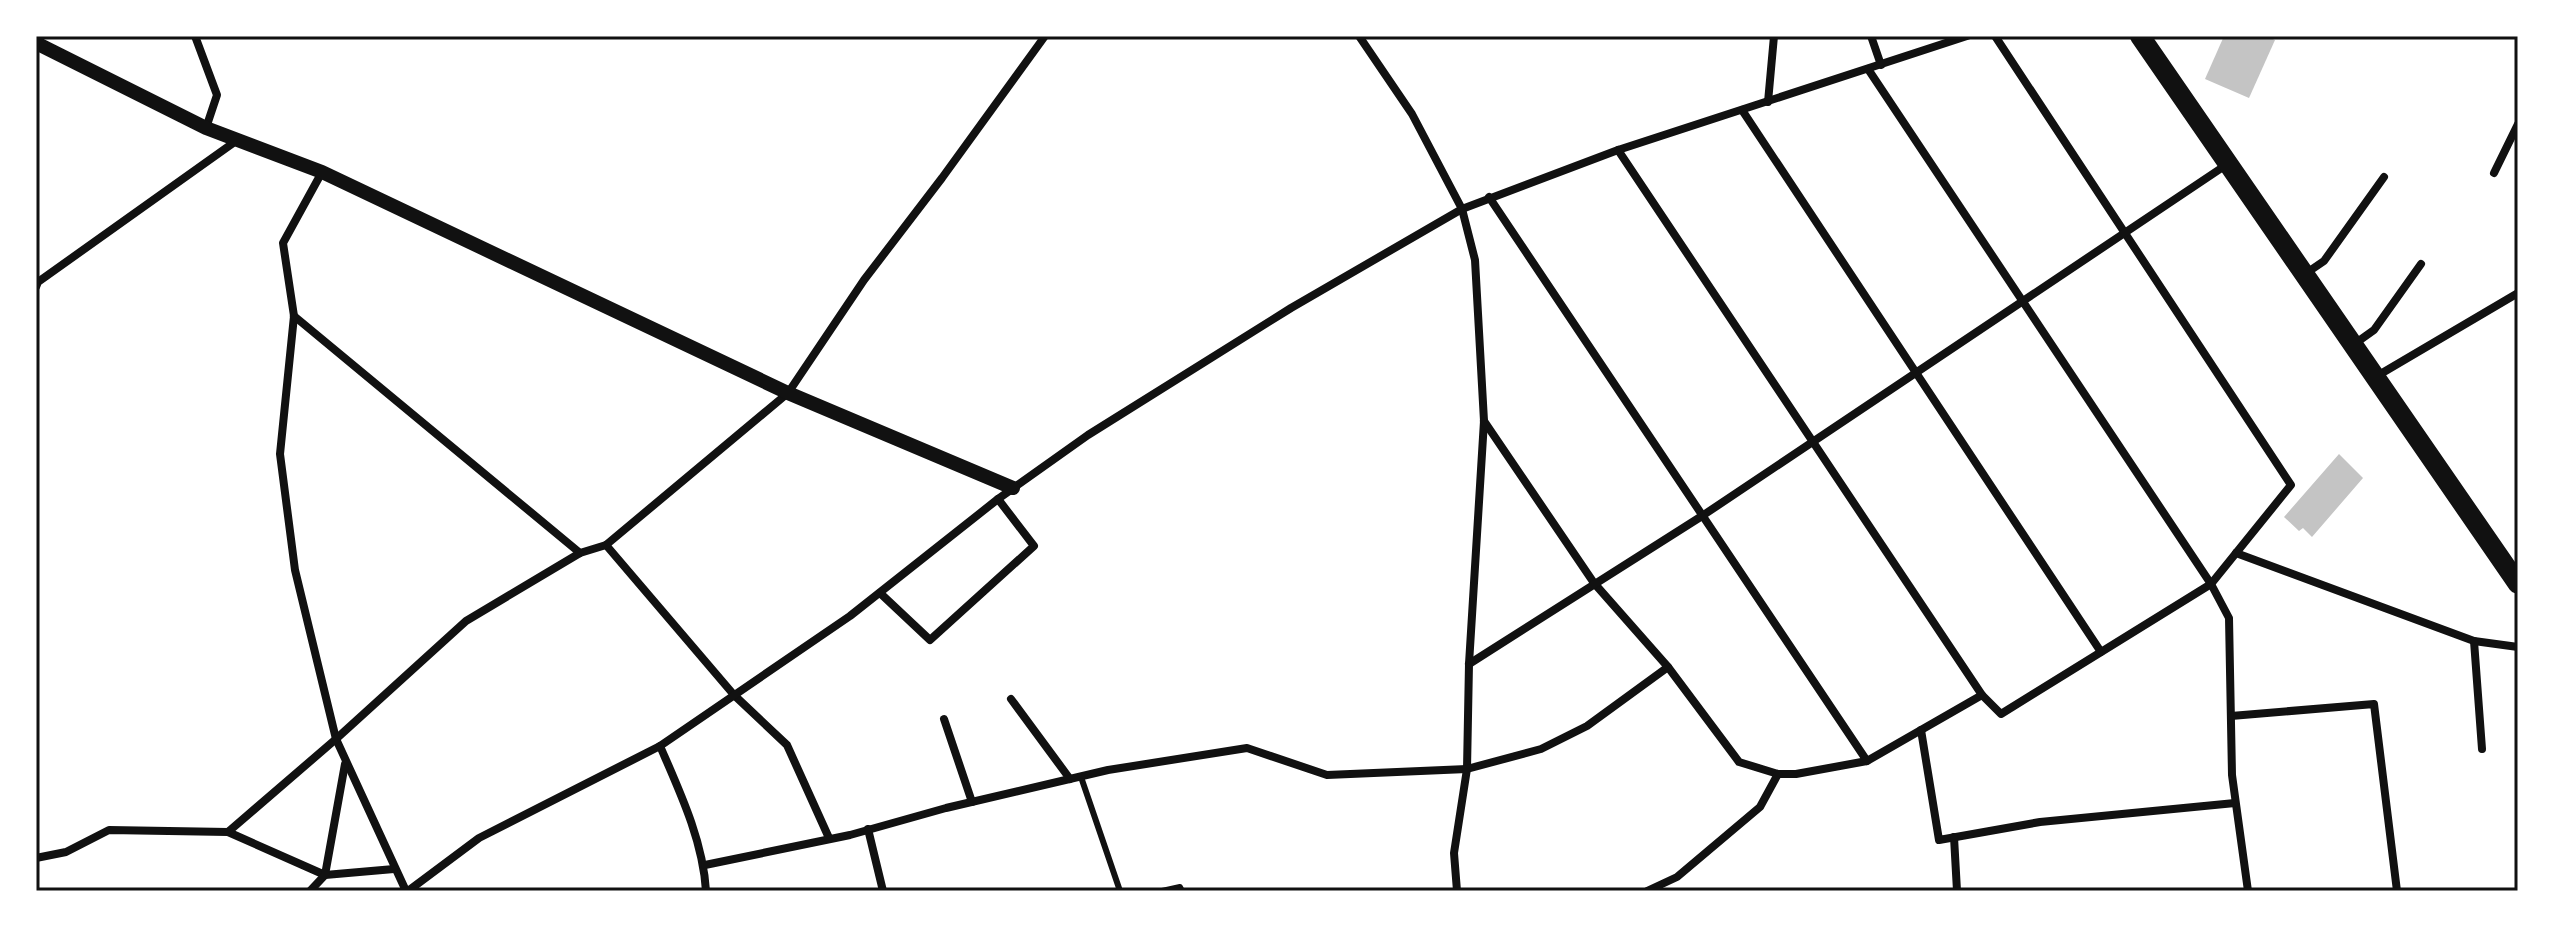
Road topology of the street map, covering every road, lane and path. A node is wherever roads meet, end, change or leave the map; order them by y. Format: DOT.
graph roads {
  1 [pos="195,36"];
  2 [pos="1045,36"];
  3 [pos="1359,36"];
  4 [pos="1774,36"];
  5 [pos="1871,36"];
  6 [pos="1967,36"];
  7 [pos="1995,36"];
  8 [pos="2140,36"];
  9 [pos="1954,38"];
  10 [pos="36,43"];
  11 [pos="1881,65"];
  12 [pos="1868,69"];
  13 [pos="1768,102"];
  14 [pos="1742,110"];
  15 [pos="2518,124"];
  16 [pos="206,128"];
  17 [pos="236,141"];
  18 [pos="1618,150"];
  19 [pos="2229,162"];
  20 [pos="322,172"];
  21 [pos="2494,173"];
  22 [pos="2384,177"];
  23 [pos="1489,197"];
  24 [pos="1462,209"];
  25 [pos="2124,232"];
  26 [pos="2421,264"];
  27 [pos="2305,274"];
  28 [pos="37,283"];
  29 [pos="2518,293"];
  30 [pos="2021,301"];
  31 [pos="294,316"];
  32 [pos="2353,345"];
  33 [pos="1915,373"];
  34 [pos="2375,378"];
  35 [pos="788,393"];
  36 [pos="1484,421"];
  37 [pos="1812,442"];
  38 [pos="1013,488"];
  39 [pos="998,499"];
  40 [pos="1702,516"];
  41 [pos="606,545"];
  42 [pos="580,553"];
  43 [pos="2236,553"];
  44 [pos="1594,583"];
  45 [pos="2211,584"];
  46 [pos="2518,584"];
  47 [pos="880,593"];
  48 [pos="2474,641"];
  49 [pos="2518,647"];
  50 [pos="2101,652"];
  51 [pos="1469,664"];
  52 [pos="1668,667"];
  53 [pos="734,695"];
  54 [pos="1982,695"];
  55 [pos="1011,699"];
  56 [pos="2231,716"];
  57 [pos="944,719"];
  58 [pos="1921,730"];
  59 [pos="336,739"];
  60 [pos="660,746"];
  61 [pos="2482,749"];
  62 [pos="1867,761"];
  63 [pos="345,763"];
  64 [pos="1467,769"];
  65 [pos="1778,774"];
  66 [pos="1081,777"];
  67 [pos="1070,779"];
  68 [pos="972,802"];
  69 [pos="2235,803"];
  70 [pos="868,829"];
  71 [pos="228,832"];
  72 [pos="1954,837"];
  73 [pos="829,838"];
  74 [pos="36,858"];
  75 [pos="705,865"];
  76 [pos="394,869"];
  77 [pos="325,875"];
  78 [pos="2245,890"];
  79 [pos="310,891"];
  80 [pos="407,891"];
  81 [pos="706,891"];
  82 [pos="883,891"];
  83 [pos="1120,891"];
  84 [pos="1162,891"];
  85 [pos="1182,891"];
  86 [pos="1457,891"];
  87 [pos="1647,891"];
  88 [pos="1957,891"];
  89 [pos="2397,891"];
  1 -- 16 [label="street"];
  2 -- 35 [label="street"];
  3 -- 24 [label="street"];
  4 -- 13 [label="street"];
  5 -- 11 [label="street"];
  6 -- 9 [label="street"];
  7 -- 25 [label="street"];
  8 -- 19 [label="main road"];
  9 -- 11 [label="street"];
  10 -- 16 [label="street"];
  11 -- 12 [label="street"];
  12 -- 13 [label="street"];
  12 -- 30 [label="street"];
  13 -- 14 [label="street"];
  14 -- 18 [label="street"];
  14 -- 33 [label="street"];
  15 -- 21 [label="street"];
  16 -- 17 [label="street"];
  17 -- 20 [label="street"];
  17 -- 28 [label="street"];
  18 -- 23 [label="street"];
  18 -- 37 [label="street"];
  19 -- 25 [label="street"];
  19 -- 27 [label="main road"];
  20 -- 31 [label="street"];
  20 -- 35 [label="street"];
  22 -- 27 [label="street"];
  23 -- 24 [label="street"];
  23 -- 40 [label="street"];
  24 -- 36 [label="street"];
  24 -- 38 [label="street"];
  25 -- 30 [label="street"];
  25 -- 43 [label="street"];
  26 -- 32 [label="street"];
  27 -- 32 [label="main road"];
  29 -- 34 [label="street"];
  30 -- 33 [label="street"];
  30 -- 45 [label="street"];
  31 -- 42 [label="street"];
  31 -- 59 [label="street"];
  32 -- 34 [label="main road"];
  33 -- 37 [label="street"];
  33 -- 50 [label="street"];
  34 -- 46 [label="main road"];
  35 -- 38 [label="street"];
  35 -- 41 [label="street"];
  36 -- 44 [label="street"];
  36 -- 51 [label="street"];
  37 -- 40 [label="street"];
  37 -- 54 [label="street"];
  38 -- 39 [label="street"];
  39 -- 47 [label="street"];
  39 -- 47 [label="street"];
  40 -- 44 [label="street"];
  40 -- 62 [label="street"];
  41 -- 42 [label="street"];
  41 -- 53 [label="street"];
  42 -- 59 [label="street"];
  43 -- 45 [label="street"];
  43 -- 48 [label="street"];
  44 -- 51 [label="street"];
  44 -- 52 [label="street"];
  45 -- 50 [label="street"];
  45 -- 56 [label="street"];
  47 -- 53 [label="street"];
  48 -- 49 [label="street"];
  48 -- 61 [label="street"];
  50 -- 54 [label="street"];
  51 -- 64 [label="street"];
  52 -- 64 [label="street"];
  52 -- 65 [label="street"];
  53 -- 60 [label="street"];
  53 -- 73 [label="street"];
  54 -- 58 [label="street"];
  55 -- 67 [label="street"];
  56 -- 69 [label="street"];
  56 -- 89 [label="street"];
  57 -- 68 [label="street"];
  58 -- 62 [label="street"];
  58 -- 72 [label="street"];
  59 -- 63 [label="street"];
  59 -- 71 [label="street"];
  60 -- 75 [label="street"];
  60 -- 80 [label="street"];
  62 -- 65 [label="street"];
  63 -- 76 [label="street"];
  63 -- 77 [label="street"];
  64 -- 66 [label="street"];
  64 -- 86 [label="street"];
  65 -- 87 [label="street"];
  66 -- 67 [label="street"];
  66 -- 83 [label="lane"];
  67 -- 68 [label="street"];
  68 -- 70 [label="street"];
  69 -- 72 [label="street"];
  69 -- 78 [label="street"];
  70 -- 73 [label="street"];
  70 -- 82 [label="street"];
  71 -- 74 [label="street"];
  71 -- 77 [label="street"];
  72 -- 88 [label="street"];
  73 -- 75 [label="street"];
  75 -- 81 [label="street"];
  76 -- 77 [label="street"];
  76 -- 80 [label="street"];
  77 -- 79 [label="street"];
  84 -- 85 [label="lane"];
}
